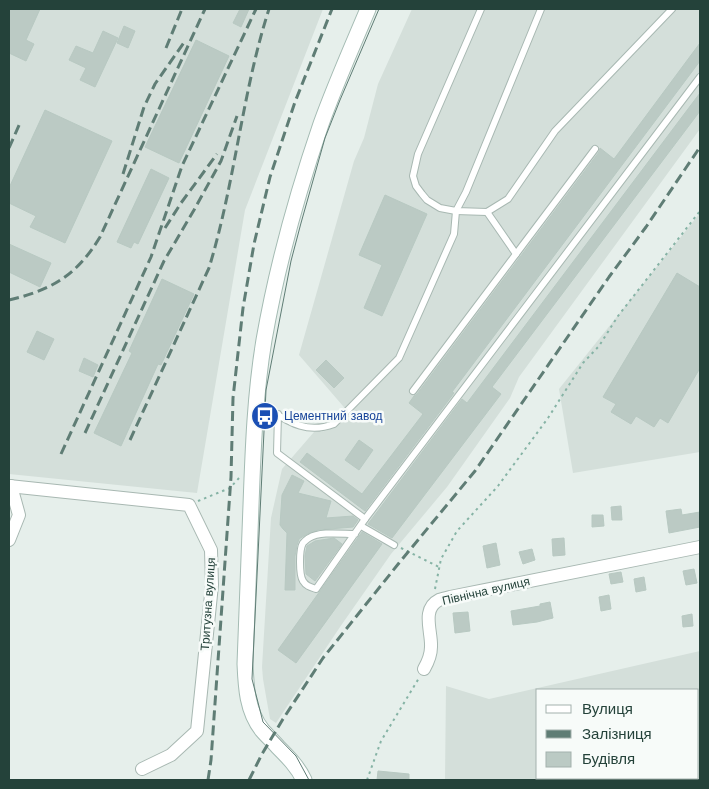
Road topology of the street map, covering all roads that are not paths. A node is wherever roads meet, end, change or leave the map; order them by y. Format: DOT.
graph roads {
  1 [pos="368,9"];
  2 [pos="481,9"];
  3 [pos="541,9"];
  4 [pos="672,9"];
  5 [pos="700,77"];
  6 [pos="595,149"];
  7 [pos="456,211"];
  8 [pos="487,212"];
  9 [pos="516,254"];
  10 [pos="413,391"];
  11 [pos="256,402"];
  12 [pos="278,414"];
  13 [pos="10,486"];
  14 [pos="365,519"];
  15 [pos="361,526"];
  16 [pos="355,534"];
  17 [pos="9,540"];
  18 [pos="394,545"];
  19 [pos="700,547"];
  20 [pos="424,669"];
  21 [pos="142,769"];
  22 [pos="304,780"];
  1 -- 11 [label="main road"];
  2 -- 7 [label="lane"];
  3 -- 7 [label="lane"];
  4 -- 8 [label="lane"];
  5 -- 14 [label="lane"];
  6 -- 9 [label="lane"];
  7 -- 8 [label="lane"];
  7 -- 12 [label="lane"];
  8 -- 9 [label="lane"];
  9 -- 10 [label="lane"];
  11 -- 12 [label="lane"];
  11 -- 22 [label="main road"];
  12 -- 14 [label="lane"];
  13 -- 17 [label="street"];
  13 -- 21 [label="street, Тритузна вулиця"];
  14 -- 15 [label="lane"];
  15 -- 16 [label="lane"];
  15 -- 18 [label="lane"];
  16 -- 16 [label="lane"];
  19 -- 20 [label="street, Північна вулиця"];
}
